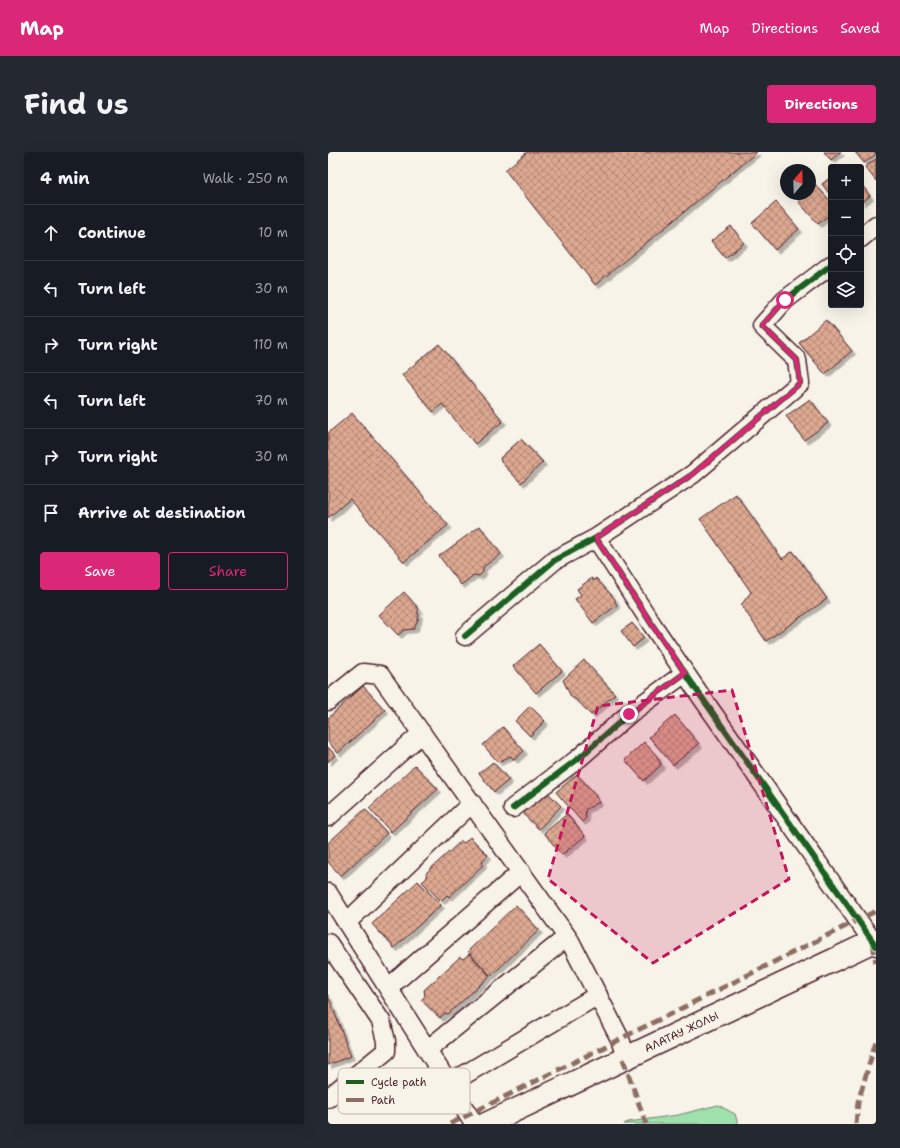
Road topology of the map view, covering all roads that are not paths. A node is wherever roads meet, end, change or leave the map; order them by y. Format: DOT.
graph roads {
  1 [pos="876,225"];
  2 [pos="863,236"];
  3 [pos="828,267"];
  4 [pos="596,538"];
  5 [pos="465,636"];
  6 [pos="685,673"];
  7 [pos="328,701"];
  8 [pos="422,734"];
  9 [pos="472,803"];
  10 [pos="514,808"];
  11 [pos="328,817"];
  12 [pos="521,872"];
  13 [pos="328,893"];
  14 [pos="347,922"];
  15 [pos="567,937"];
  16 [pos="875,942"];
  17 [pos="328,943"];
  18 [pos="388,988"];
  19 [pos="598,995"];
  20 [pos="427,1050"];
  21 [pos="626,1058"];
  22 [pos="365,1068"];
  23 [pos="439,1068"];
  24 [pos="470,1071"];
  25 [pos="338,1090"];
  26 [pos="328,1098"];
  27 [pos="468,1114"];
  28 [pos="474,1124"];
  29 [pos="486,1124"];
  1 -- 2 [label="street"];
  3 -- 4 [label="street"];
  4 -- 5 [label="street"];
  4 -- 6 [label="street"];
  6 -- 10 [label="street"];
  6 -- 16 [label="street"];
  7 -- 8 [label="street"];
  8 -- 9 [label="street"];
  8 -- 11 [label="street"];
  9 -- 12 [label="street"];
  9 -- 14 [label="street"];
  12 -- 15 [label="street"];
  12 -- 18 [label="street"];
  13 -- 14 [label="street"];
  14 -- 18 [label="street"];
  15 -- 19 [label="street"];
  15 -- 20 [label="street"];
  16 -- 21 [label="main road, АЛАТАУ ЖОЛЫ"];
  17 -- 22 [label="street"];
  18 -- 20 [label="street"];
  19 -- 21 [label="street"];
  19 -- 24 [label="street"];
  20 -- 23 [label="street"];
  21 -- 29 [label="main road, АЛАТАУ ЖОЛЫ"];
  25 -- 26 [label="street"];
  27 -- 28 [label="street"];
}
